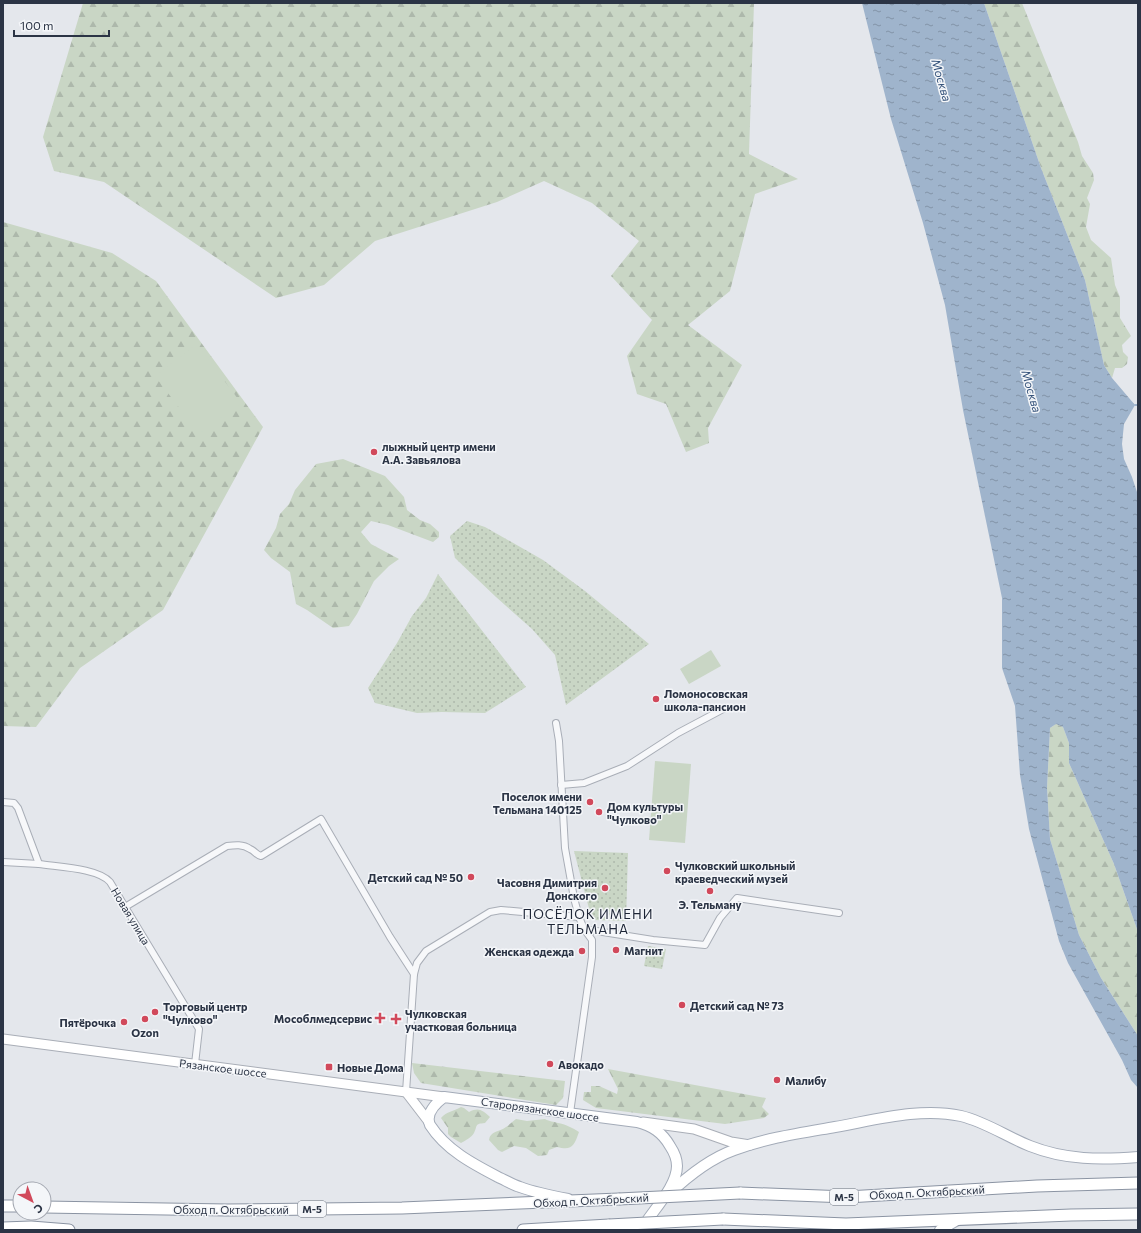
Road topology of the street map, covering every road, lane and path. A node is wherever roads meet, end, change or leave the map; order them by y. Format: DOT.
graph roads {
  1 [pos="725,708"];
  2 [pos="556,724"];
  3 [pos="561,785"];
  4 [pos="3,802"];
  5 [pos="3,862"];
  6 [pos="39,864"];
  7 [pos="125,906"];
  8 [pos="839,914"];
  9 [pos="579,917"];
  10 [pos="584,929"];
  11 [pos="414,974"];
  12 [pos="3,1039"];
  13 [pos="195,1064"];
  14 [pos="406,1092"];
  15 [pos="444,1097"];
  16 [pos="570,1113"];
  17 [pos="429,1122"];
  18 [pos="637,1122"];
  19 [pos="750,1145"];
  20 [pos="1138,1157"];
  21 [pos="1138,1183"];
  22 [pos="580,1201"];
  23 [pos="52,1207"];
  24 [pos="657,1207"];
  25 [pos="1138,1214"];
  26 [pos="959,1219"];
  27 [pos="609,1225"];
  28 [pos="3,1228"];
  29 [pos="69,1230"];
  30 [pos="523,1230"];
  31 [pos="592,1230"];
  32 [pos="641,1230"];
  33 [pos="940,1230"];
  1 -- 3 [label="street"];
  2 -- 3 [label="street"];
  3 -- 9 [label="street"];
  4 -- 6 [label="street"];
  5 -- 6 [label="street, Новая улица"];
  6 -- 7 [label="street, Новая улица"];
  7 -- 11 [label="street"];
  7 -- 13 [label="street, Новая улица"];
  8 -- 10 [label="street"];
  9 -- 10 [label="street"];
  9 -- 11 [label="street"];
  10 -- 16 [label="street"];
  11 -- 14 [label="street"];
  12 -- 13 [label="main road, Рязанское шоссе"];
  13 -- 14 [label="main road, Рязанское шоссе"];
  14 -- 15 [label="main road, Рязанское шоссе"];
  14 -- 17 [label="main road"];
  15 -- 16 [label="main road, Старорязанское шоссе"];
  15 -- 17 [label="main road"];
  16 -- 18 [label="main road, Старорязанское шоссе"];
  17 -- 22 [label="main road"];
  18 -- 19 [label="main road"];
  18 -- 24 [label="main road, Старорязанское шоссе"];
  19 -- 20 [label="main road"];
  19 -- 24 [label="main road"];
  21 -- 22 [label="highway, Обход п. Октябрьский / М-5, bridge"];
  22 -- 23 [label="highway, Обход п. Октябрьский / М-5"];
  24 -- 32 [label="main road"];
  25 -- 26 [label="highway"];
  26 -- 27 [label="highway, bridge"];
  26 -- 33 [label="main road"];
  27 -- 30 [label="highway"];
  27 -- 31 [label="main road"];
  28 -- 29 [label="highway"];
}
